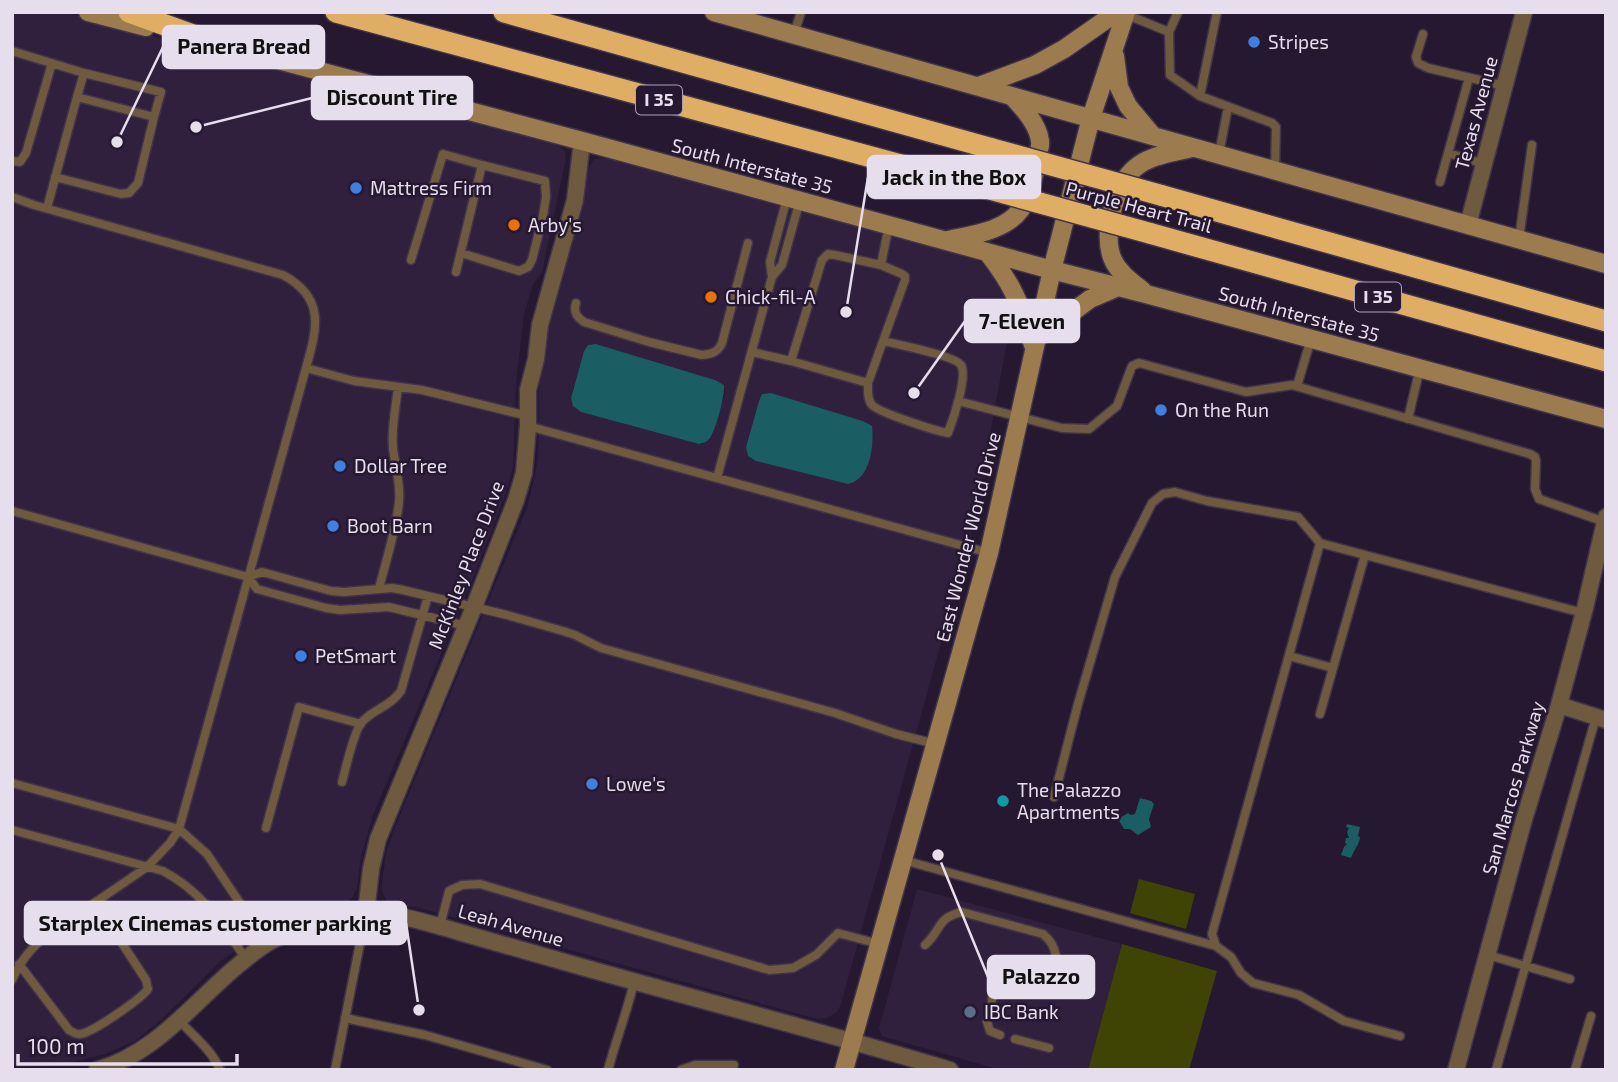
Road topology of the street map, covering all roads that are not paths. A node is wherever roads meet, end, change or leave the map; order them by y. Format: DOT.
graph roads {
  1 [pos="88,12"];
  2 [pos="129,12"];
  3 [pos="336,12"];
  4 [pos="504,12"];
  5 [pos="714,12"];
  6 [pos="801,12"];
  7 [pos="1178,12"];
  8 [pos="1217,12"];
  9 [pos="1524,12"];
  10 [pos="1122,13"];
  11 [pos="746,16"];
  12 [pos="1169,32"];
  13 [pos="794,34"];
  14 [pos="1423,34"];
  15 [pos="226,47"];
  16 [pos="1114,49"];
  17 [pos="12,51"];
  18 [pos="52,63"];
  19 [pos="84,72"];
  20 [pos="1469,78"];
  21 [pos="979,86"];
  22 [pos="1505,86"];
  23 [pos="1012,96"];
  24 [pos="1200,96"];
  25 [pos="77,97"];
  26 [pos="1228,107"];
  27 [pos="154,117"];
  28 [pos="1091,118"];
  29 [pos="1153,136"];
  30 [pos="582,141"];
  31 [pos="1532,145"];
  32 [pos="1194,147"];
  33 [pos="1448,153"];
  34 [pos="1219,154"];
  35 [pos="12,161"];
  36 [pos="1484,164"];
  37 [pos="482,165"];
  38 [pos="1275,170"];
  39 [pos="55,177"];
  40 [pos="1440,182"];
  41 [pos="12,197"];
  42 [pos="794,199"];
  43 [pos="47,208"];
  44 [pos="890,225"];
  45 [pos="1468,225"];
  46 [pos="1519,239"];
  47 [pos="945,240"];
  48 [pos="748,243"];
  49 [pos="987,252"];
  50 [pos="461,253"];
  51 [pos="411,260"];
  52 [pos="1606,264"];
  53 [pos="881,265"];
  54 [pos="1052,270"];
  55 [pos="456,272"];
  56 [pos="1118,286"];
  57 [pos="1146,294"];
  58 [pos="576,303"];
  59 [pos="1606,321"];
  60 [pos="1311,339"];
  61 [pos="883,341"];
  62 [pos="1035,344"];
  63 [pos="752,352"];
  64 [pos="791,361"];
  65 [pos="1606,361"];
  66 [pos="306,368"];
  67 [pos="1420,368"];
  68 [pos="868,383"];
  69 [pos="1297,386"];
  70 [pos="398,387"];
  71 [pos="958,401"];
  72 [pos="1019,416"];
  73 [pos="1408,419"];
  74 [pos="1606,419"];
  75 [pos="528,421"];
  76 [pos="717,478"];
  77 [pos="12,511"];
  78 [pos="1605,520"];
  79 [pos="1320,543"];
  80 [pos="989,553"];
  81 [pos="1365,555"];
  82 [pos="248,577"];
  83 [pos="379,589"];
  84 [pos="428,596"];
  85 [pos="474,607"];
  86 [pos="1583,613"];
  87 [pos="422,614"];
  88 [pos="466,626"];
  89 [pos="1289,656"];
  90 [pos="1334,668"];
  91 [pos="1559,705"];
  92 [pos="1320,714"];
  93 [pos="1601,718"];
  94 [pos="361,724"];
  95 [pos="936,744"];
  96 [pos="342,782"];
  97 [pos="12,783"];
  98 [pos="1054,797"];
  99 [pos="266,828"];
  100 [pos="178,829"];
  101 [pos="12,830"];
  102 [pos="903,860"];
  103 [pos="147,867"];
  104 [pos="95,902"];
  105 [pos="366,913"];
  106 [pos="440,926"];
  107 [pos="264,944"];
  108 [pos="879,944"];
  109 [pos="925,945"];
  110 [pos="1216,946"];
  111 [pos="1488,955"];
  112 [pos="1056,957"];
  113 [pos="246,959"];
  114 [pos="19,964"];
  115 [pos="1525,966"];
  116 [pos="1570,979"];
  117 [pos="12,980"];
  118 [pos="634,982"];
  119 [pos="993,992"];
  120 [pos="990,1008"];
  121 [pos="1591,1016"];
  122 [pos="345,1018"];
  123 [pos="179,1020"];
  124 [pos="987,1022"];
  125 [pos="1000,1035"];
  126 [pos="1400,1035"];
  127 [pos="1016,1039"];
  128 [pos="852,1041"];
  129 [pos="1049,1048"];
  130 [pos="734,1065"];
  131 [pos="916,1065"];
  132 [pos="97,1070"];
  133 [pos="220,1070"];
  134 [pos="335,1070"];
  135 [pos="547,1070"];
  136 [pos="608,1070"];
  137 [pos="681,1070"];
  138 [pos="844,1070"];
  139 [pos="950,1070"];
  140 [pos="1456,1070"];
  141 [pos="1496,1070"];
  142 [pos="1575,1070"];
  1 -- 15 [label="main road, South Interstate 35"];
  2 -- 15 [label="highway"];
  3 -- 65 [label="highway, Purple Heart Trail / I 35, bridge"];
  4 -- 59 [label="highway, Purple Heart Trail / I 35, bridge"];
  5 -- 11 [label="main road"];
  6 -- 13 [label="lane"];
  7 -- 12 [label="lane"];
  8 -- 24 [label="lane"];
  9 -- 22 [label="street, Texas Avenue"];
  10 -- 12 [label="lane"];
  10 -- 16 [label="main road, East Wonder World Drive"];
  10 -- 21 [label="main road"];
  11 -- 13 [label="main road"];
  12 -- 24 [label="lane"];
  13 -- 21 [label="main road"];
  14 -- 20 [label="lane"];
  15 -- 30 [label="main road, South Interstate 35"];
  16 -- 28 [label="main road, East Wonder World Drive"];
  16 -- 29 [label="main road"];
  17 -- 18 [label="lane"];
  18 -- 19 [label="lane"];
  18 -- 35 [label="lane"];
  19 -- 25 [label="lane"];
  19 -- 27 [label="lane"];
  20 -- 22 [label="lane"];
  20 -- 33 [label="lane"];
  21 -- 23 [label="main road"];
  22 -- 36 [label="street, Texas Avenue"];
  23 -- 28 [label="main road"];
  23 -- 47 [label="main road"];
  24 -- 26 [label="lane"];
  25 -- 27 [label="lane"];
  25 -- 39 [label="lane"];
  26 -- 34 [label="lane"];
  26 -- 38 [label="lane"];
  27 -- 39 [label="lane"];
  28 -- 29 [label="main road"];
  28 -- 54 [label="main road, East Wonder World Drive"];
  29 -- 32 [label="main road"];
  30 -- 42 [label="main road, South Interstate 35"];
  30 -- 75 [label="street, McKinley Place Drive"];
  31 -- 46 [label="lane"];
  32 -- 34 [label="main road"];
  32 -- 57 [label="main road"];
  33 -- 36 [label="lane"];
  33 -- 40 [label="lane"];
  34 -- 38 [label="main road"];
  36 -- 45 [label="street, Texas Avenue"];
  37 -- 50 [label="lane"];
  37 -- 50 [label="lane"];
  37 -- 51 [label="lane"];
  38 -- 45 [label="main road"];
  39 -- 43 [label="lane"];
  41 -- 43 [label="lane"];
  42 -- 44 [label="main road, South Interstate 35"];
  42 -- 63 [label="lane"];
  43 -- 66 [label="lane"];
  44 -- 47 [label="main road, South Interstate 35"];
  44 -- 53 [label="lane"];
  45 -- 46 [label="main road"];
  46 -- 52 [label="main road"];
  47 -- 49 [label="main road, South Interstate 35"];
  48 -- 58 [label="lane"];
  49 -- 54 [label="main road, South Interstate 35"];
  49 -- 62 [label="main road"];
  50 -- 55 [label="lane"];
  53 -- 61 [label="lane"];
  53 -- 64 [label="lane"];
  54 -- 56 [label="main road, South Interstate 35"];
  54 -- 62 [label="main road, East Wonder World Drive"];
  56 -- 57 [label="main road, South Interstate 35"];
  56 -- 62 [label="main road"];
  57 -- 60 [label="main road, South Interstate 35"];
  60 -- 67 [label="main road, South Interstate 35"];
  60 -- 69 [label="lane"];
  61 -- 68 [label="lane"];
  61 -- 71 [label="lane"];
  62 -- 72 [label="main road, East Wonder World Drive"];
  63 -- 64 [label="lane"];
  63 -- 76 [label="lane"];
  64 -- 68 [label="lane"];
  66 -- 70 [label="lane"];
  66 -- 82 [label="lane"];
  67 -- 73 [label="lane"];
  67 -- 74 [label="main road, South Interstate 35"];
  68 -- 71 [label="lane"];
  69 -- 72 [label="lane"];
  69 -- 73 [label="lane"];
  70 -- 75 [label="lane"];
  70 -- 83 [label="lane"];
  71 -- 72 [label="lane"];
  72 -- 80 [label="main road, East Wonder World Drive"];
  73 -- 78 [label="lane"];
  75 -- 76 [label="lane"];
  75 -- 85 [label="street, McKinley Place Drive"];
  76 -- 80 [label="lane"];
  77 -- 82 [label="lane"];
  78 -- 86 [label="street, San Marcos Parkway"];
  79 -- 81 [label="lane"];
  79 -- 89 [label="lane"];
  79 -- 98 [label="lane"];
  80 -- 95 [label="main road, East Wonder World Drive"];
  81 -- 86 [label="lane"];
  81 -- 90 [label="lane"];
  82 -- 83 [label="lane"];
  82 -- 87 [label="lane"];
  82 -- 100 [label="lane"];
  83 -- 84 [label="lane"];
  84 -- 85 [label="lane"];
  84 -- 87 [label="lane"];
  85 -- 88 [label="street, McKinley Place Drive"];
  85 -- 95 [label="lane"];
  86 -- 91 [label="street, San Marcos Parkway"];
  87 -- 88 [label="lane"];
  87 -- 94 [label="lane"];
  88 -- 105 [label="street, McKinley Place Drive"];
  89 -- 90 [label="lane"];
  89 -- 110 [label="lane"];
  90 -- 92 [label="lane"];
  91 -- 93 [label="street"];
  91 -- 111 [label="street, San Marcos Parkway"];
  93 -- 115 [label="lane"];
  94 -- 96 [label="lane"];
  94 -- 99 [label="lane"];
  95 -- 102 [label="main road, East Wonder World Drive"];
  97 -- 100 [label="lane"];
  100 -- 103 [label="lane"];
  100 -- 107 [label="lane"];
  101 -- 103 [label="lane"];
  102 -- 108 [label="main road, East Wonder World Drive"];
  102 -- 110 [label="lane"];
  103 -- 104 [label="lane"];
  103 -- 113 [label="lane"];
  104 -- 114 [label="lane"];
  104 -- 114 [label="lane"];
  105 -- 106 [label="street, Leah Avenue"];
  105 -- 107 [label="street, Leah Avenue"];
  105 -- 122 [label="lane"];
  106 -- 108 [label="lane"];
  106 -- 118 [label="street, Leah Avenue"];
  107 -- 113 [label="street, Leah Avenue"];
  108 -- 128 [label="main road, East Wonder World Drive"];
  109 -- 112 [label="lane"];
  110 -- 126 [label="lane"];
  111 -- 115 [label="lane"];
  111 -- 140 [label="street, San Marcos Parkway"];
  113 -- 123 [label="street, Leah Avenue"];
  114 -- 117 [label="lane"];
  115 -- 116 [label="lane"];
  115 -- 141 [label="lane"];
  118 -- 128 [label="street, Leah Avenue"];
  118 -- 136 [label="lane"];
  119 -- 120 [label="lane"];
  121 -- 142 [label="lane"];
  122 -- 134 [label="lane"];
  122 -- 135 [label="lane"];
  123 -- 132 [label="street, Leah Avenue"];
  123 -- 133 [label="lane"];
  124 -- 125 [label="lane"];
  127 -- 129 [label="lane"];
  128 -- 131 [label="street, Leah Avenue"];
  128 -- 138 [label="main road, East Wonder World Drive"];
  130 -- 137 [label="lane"];
  131 -- 139 [label="street, Leah Avenue"];
}
